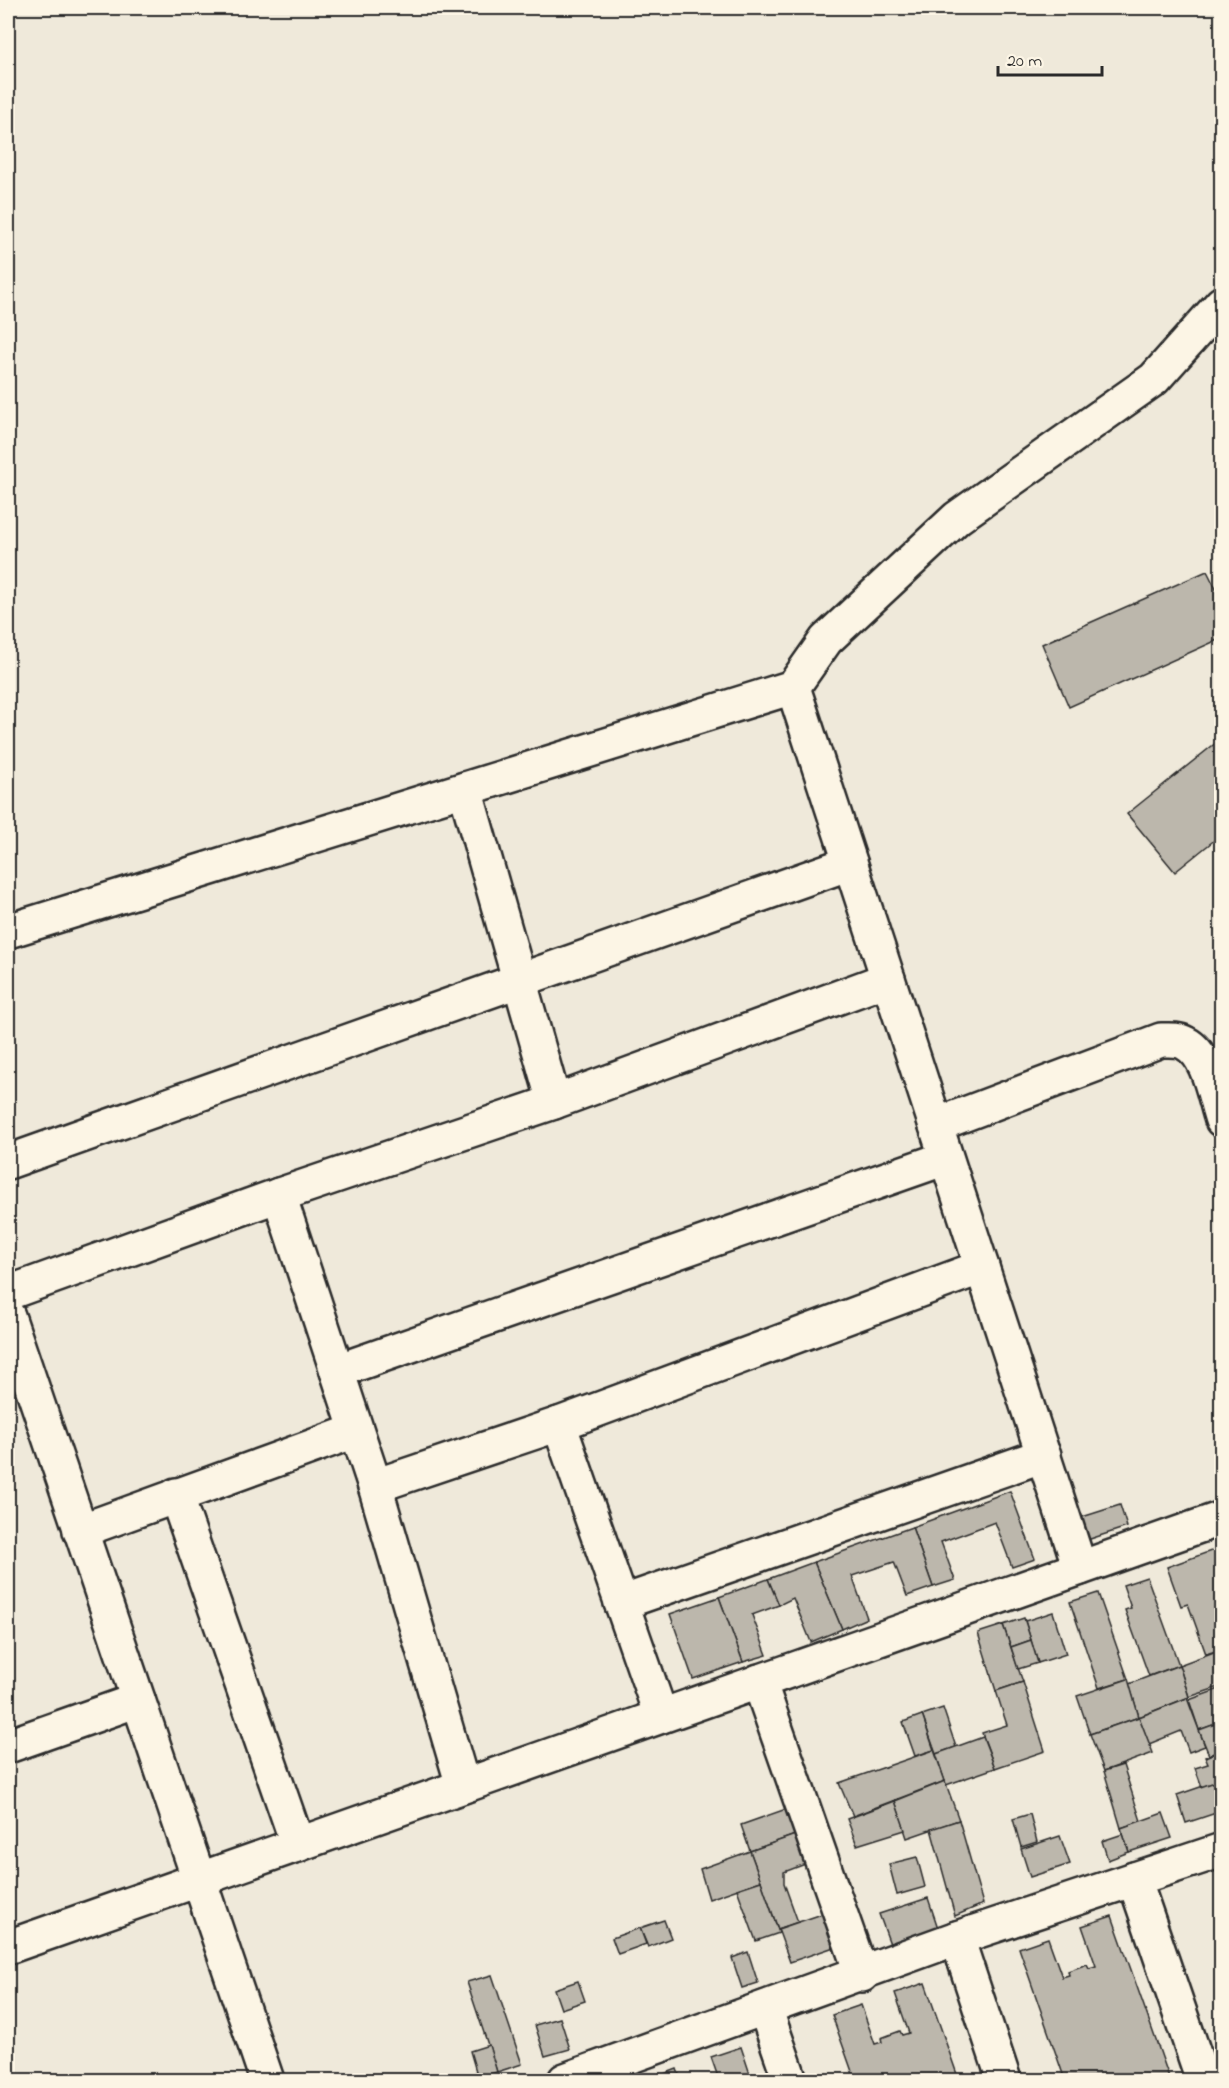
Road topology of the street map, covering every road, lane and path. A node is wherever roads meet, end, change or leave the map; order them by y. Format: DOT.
graph roads {
  1 [pos="1221,303"];
  2 [pos="793,687"];
  3 [pos="465,789"];
  4 [pos="850,863"];
  5 [pos="8,931"];
  6 [pos="521,978"];
  7 [pos="888,979"];
  8 [pos="554,1102"];
  9 [pos="1221,1120"];
  10 [pos="936,1125"];
  11 [pos="946,1158"];
  12 [pos="8,1162"];
  13 [pos="279,1195"];
  14 [pos="982,1267"];
  15 [pos="8,1293"];
  16 [pos="8,1316"];
  17 [pos="337,1371"];
  18 [pos="559,1424"];
  19 [pos="355,1431"];
  20 [pos="1044,1455"];
  21 [pos="375,1486"];
  22 [pos="176,1495"];
  23 [pos="1221,1518"];
  24 [pos="80,1531"];
  25 [pos="1080,1568"];
  26 [pos="621,1603"];
  27 [pos="759,1681"];
  28 [pos="138,1700"];
  29 [pos="661,1716"];
  30 [pos="8,1746"];
  31 [pos="463,1786"];
  32 [pos="297,1845"];
  33 [pos="1221,1850"];
  34 [pos="199,1879"];
  35 [pos="1134,1879"];
  36 [pos="957,1938"];
  37 [pos="8,1947"];
  38 [pos="862,1975"];
  39 [pos="765,2008"];
  40 [pos="579,2078"];
  41 [pos="267,2080"];
  42 [pos="790,2080"];
  43 [pos="1004,2080"];
  44 [pos="1203,2080"];
  1 -- 2 [label="street"];
  2 -- 3 [label="street"];
  2 -- 4 [label="street"];
  3 -- 5 [label="street"];
  3 -- 6 [label="street"];
  4 -- 6 [label="street"];
  4 -- 7 [label="street"];
  6 -- 8 [label="street"];
  6 -- 12 [label="street"];
  7 -- 8 [label="street"];
  7 -- 10 [label="street"];
  8 -- 13 [label="street"];
  9 -- 10 [label="street"];
  10 -- 11 [label="street"];
  11 -- 14 [label="street"];
  11 -- 17 [label="street"];
  13 -- 15 [label="street"];
  13 -- 17 [label="street"];
  14 -- 18 [label="street"];
  14 -- 20 [label="street"];
  16 -- 24 [label="street"];
  17 -- 19 [label="street"];
  18 -- 21 [label="street"];
  18 -- 26 [label="street"];
  19 -- 21 [label="street"];
  19 -- 22 [label="street"];
  20 -- 25 [label="street"];
  20 -- 26 [label="street"];
  21 -- 31 [label="street"];
  22 -- 24 [label="street"];
  22 -- 32 [label="street"];
  23 -- 25 [label="street"];
  24 -- 28 [label="street"];
  25 -- 27 [label="street"];
  26 -- 29 [label="street"];
  27 -- 29 [label="street"];
  27 -- 38 [label="street"];
  28 -- 30 [label="street"];
  28 -- 34 [label="street"];
  29 -- 31 [label="street"];
  31 -- 32 [label="street"];
  32 -- 34 [label="street"];
  33 -- 35 [label="street"];
  34 -- 37 [label="street"];
  34 -- 41 [label="street"];
  35 -- 36 [label="street"];
  35 -- 44 [label="street"];
  36 -- 38 [label="street"];
  36 -- 43 [label="street"];
  38 -- 39 [label="street"];
  39 -- 40 [label="street"];
  39 -- 42 [label="street"];
}
